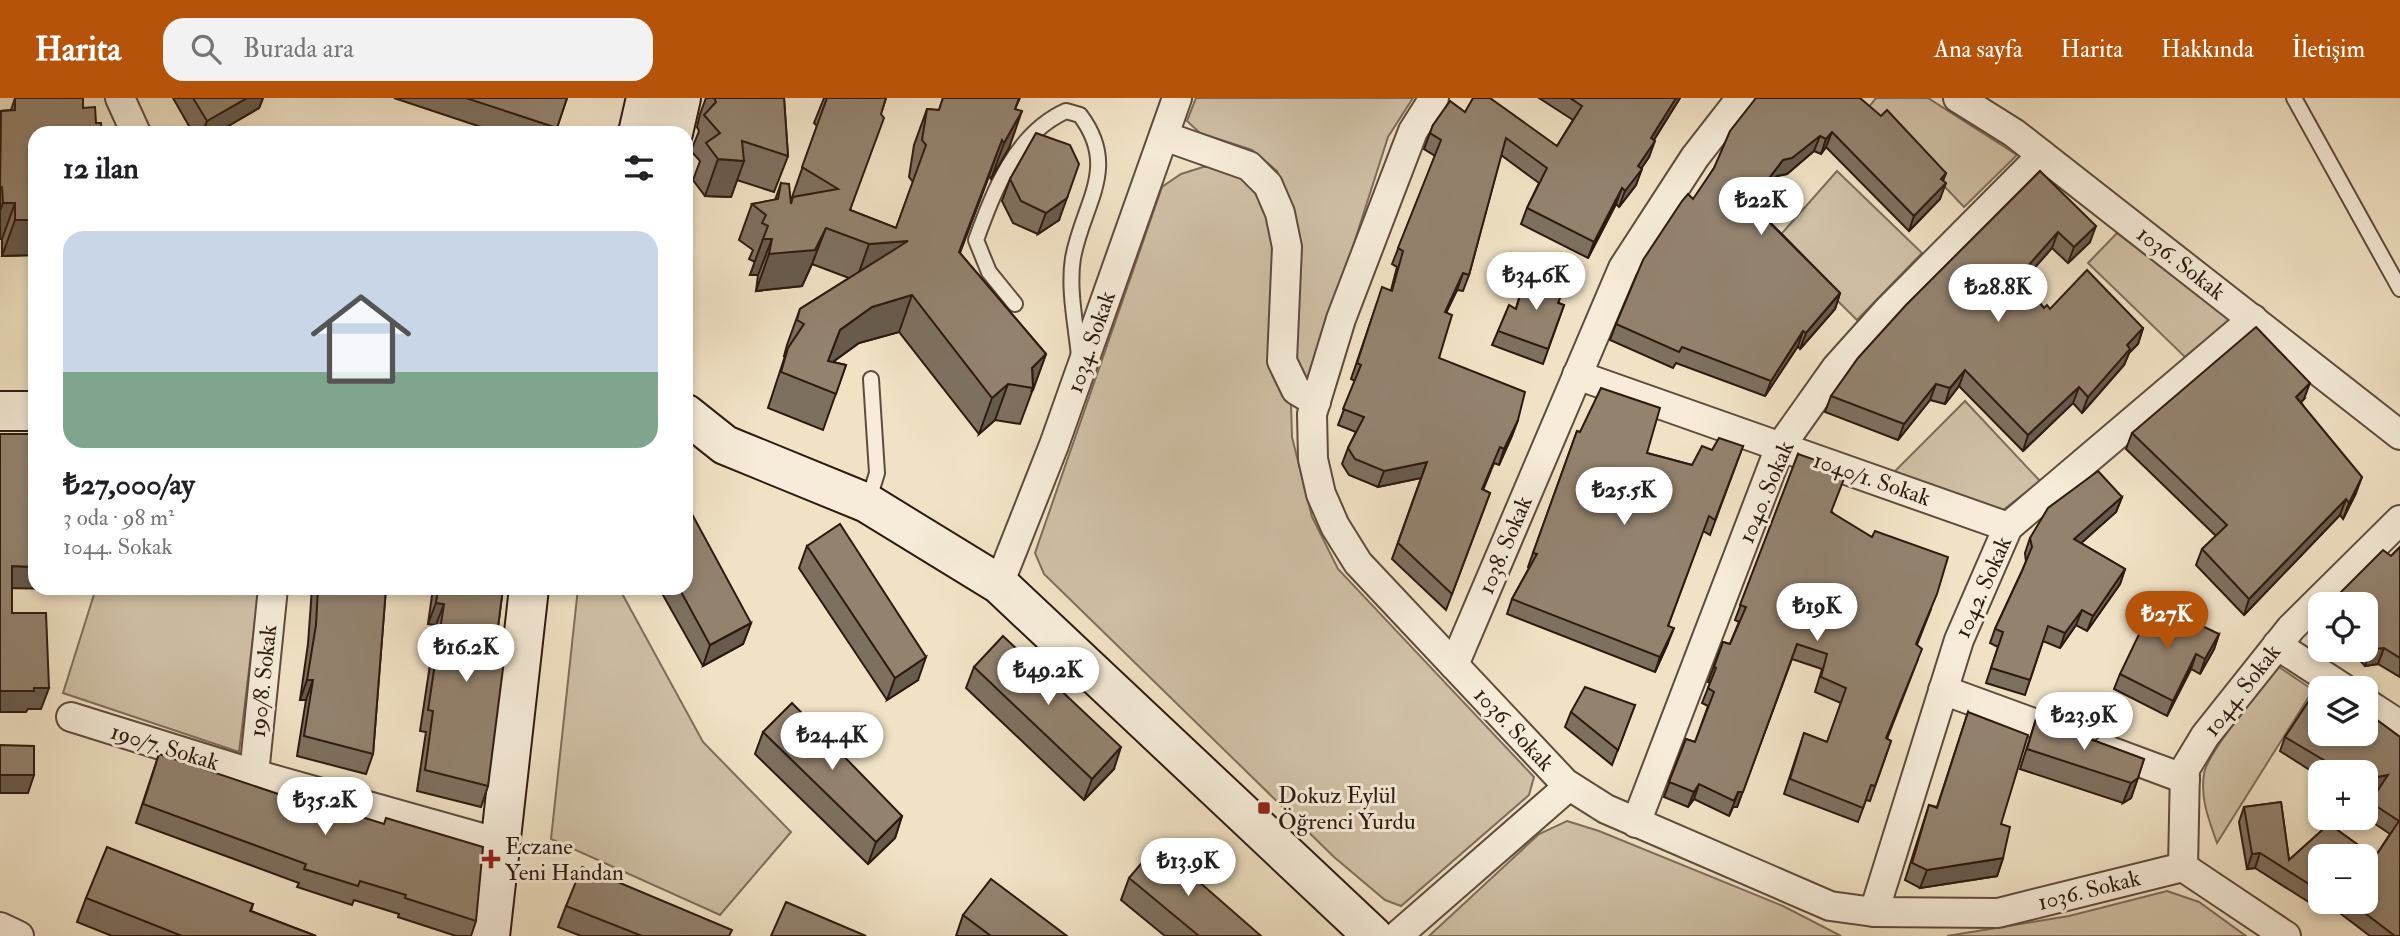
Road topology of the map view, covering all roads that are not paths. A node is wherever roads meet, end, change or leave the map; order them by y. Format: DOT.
graph roads {
  1 [pos="120,98"];
  2 [pos="646,98"];
  3 [pos="681,98"];
  4 [pos="1177,98"];
  5 [pos="1434,98"];
  6 [pos="1741,98"];
  7 [pos="1958,98"];
  8 [pos="2294,98"];
  9 [pos="133,126"];
  10 [pos="640,126"];
  11 [pos="675,126"];
  12 [pos="1164,136"];
  13 [pos="2042,155"];
  14 [pos="2400,289"];
  15 [pos="1015,304"];
  16 [pos="2253,319"];
  17 [pos="1080,371"];
  18 [pos="1577,375"];
  19 [pos="871,380"];
  20 [pos="1315,402"];
  21 [pos="0,411"];
  22 [pos="28,411"];
  23 [pos="693,420"];
  24 [pos="2400,435"];
  25 [pos="693,443"];
  26 [pos="725,445"];
  27 [pos="1780,447"];
  28 [pos="867,503"];
  29 [pos="2400,520"];
  30 [pos="2008,527"];
  31 [pos="999,584"];
  32 [pos="272,595"];
  33 [pos="531,597"];
  34 [pos="2277,645"];
  35 [pos="1454,665"];
  36 [pos="2325,676"];
  37 [pos="1943,690"];
  38 [pos="2378,711"];
  39 [pos="71,717"];
  40 [pos="2400,725"];
  41 [pos="254,774"];
  42 [pos="2185,779"];
  43 [pos="1569,786"];
  44 [pos="1636,823"];
  45 [pos="503,844"];
  46 [pos="2183,867"];
  47 [pos="1874,912"];
  48 [pos="0,927"];
  49 [pos="19,936"];
  50 [pos="491,936"];
  51 [pos="1373,936"];
  52 [pos="1398,936"];
  53 [pos="2286,936"];
  1 -- 9 [label="street"];
  2 -- 10 [label="main road"];
  3 -- 11 [label="main road"];
  4 -- 12 [label="street, 1034. Sokak"];
  5 -- 20 [label="street, 1036. Sokak"];
  6 -- 18 [label="street, 1038. Sokak"];
  7 -- 13 [label="street, 1036. Sokak"];
  8 -- 14 [label="lane"];
  12 -- 17 [label="street, 1034. Sokak"];
  12 -- 20 [label="street"];
  13 -- 16 [label="street, 1036. Sokak"];
  13 -- 27 [label="street, 1040. Sokak"];
  15 -- 17 [label="lane"];
  16 -- 24 [label="street, 1036. Sokak"];
  16 -- 30 [label="street, 1042. Sokak"];
  17 -- 31 [label="street, 1034. Sokak"];
  18 -- 27 [label="street, 1040/1. Sokak"];
  18 -- 35 [label="street, 1038. Sokak"];
  19 -- 28 [label="lane"];
  20 -- 35 [label="street, 1036. Sokak"];
  21 -- 22 [label="main road"];
  23 -- 26 [label="main road"];
  25 -- 26 [label="main road"];
  26 -- 28 [label="main road"];
  27 -- 30 [label="street, 1040/1. Sokak"];
  27 -- 44 [label="street, 1040. Sokak"];
  28 -- 31 [label="main road"];
  29 -- 34 [label="street, 1044. Sokak"];
  30 -- 37 [label="street, 1042. Sokak"];
  31 -- 51 [label="main road"];
  32 -- 41 [label="street, 190/8. Sokak"];
  33 -- 45 [label="main road"];
  34 -- 36 [label="street"];
  34 -- 42 [label="street, 1044. Sokak"];
  35 -- 43 [label="street, 1036. Sokak"];
  37 -- 42 [label="street"];
  37 -- 47 [label="street, 1042. Sokak"];
  38 -- 40 [label="street"];
  39 -- 41 [label="street, 190/7. Sokak"];
  41 -- 45 [label="street, 190/7. Sokak"];
  42 -- 46 [label="street, 1044. Sokak"];
  43 -- 44 [label="street, 1036. Sokak"];
  43 -- 52 [label="street"];
  44 -- 47 [label="street, 1036. Sokak"];
  45 -- 50 [label="main road"];
  46 -- 47 [label="street, 1036. Sokak"];
  46 -- 53 [label="street"];
  48 -- 49 [label="street"];
}
